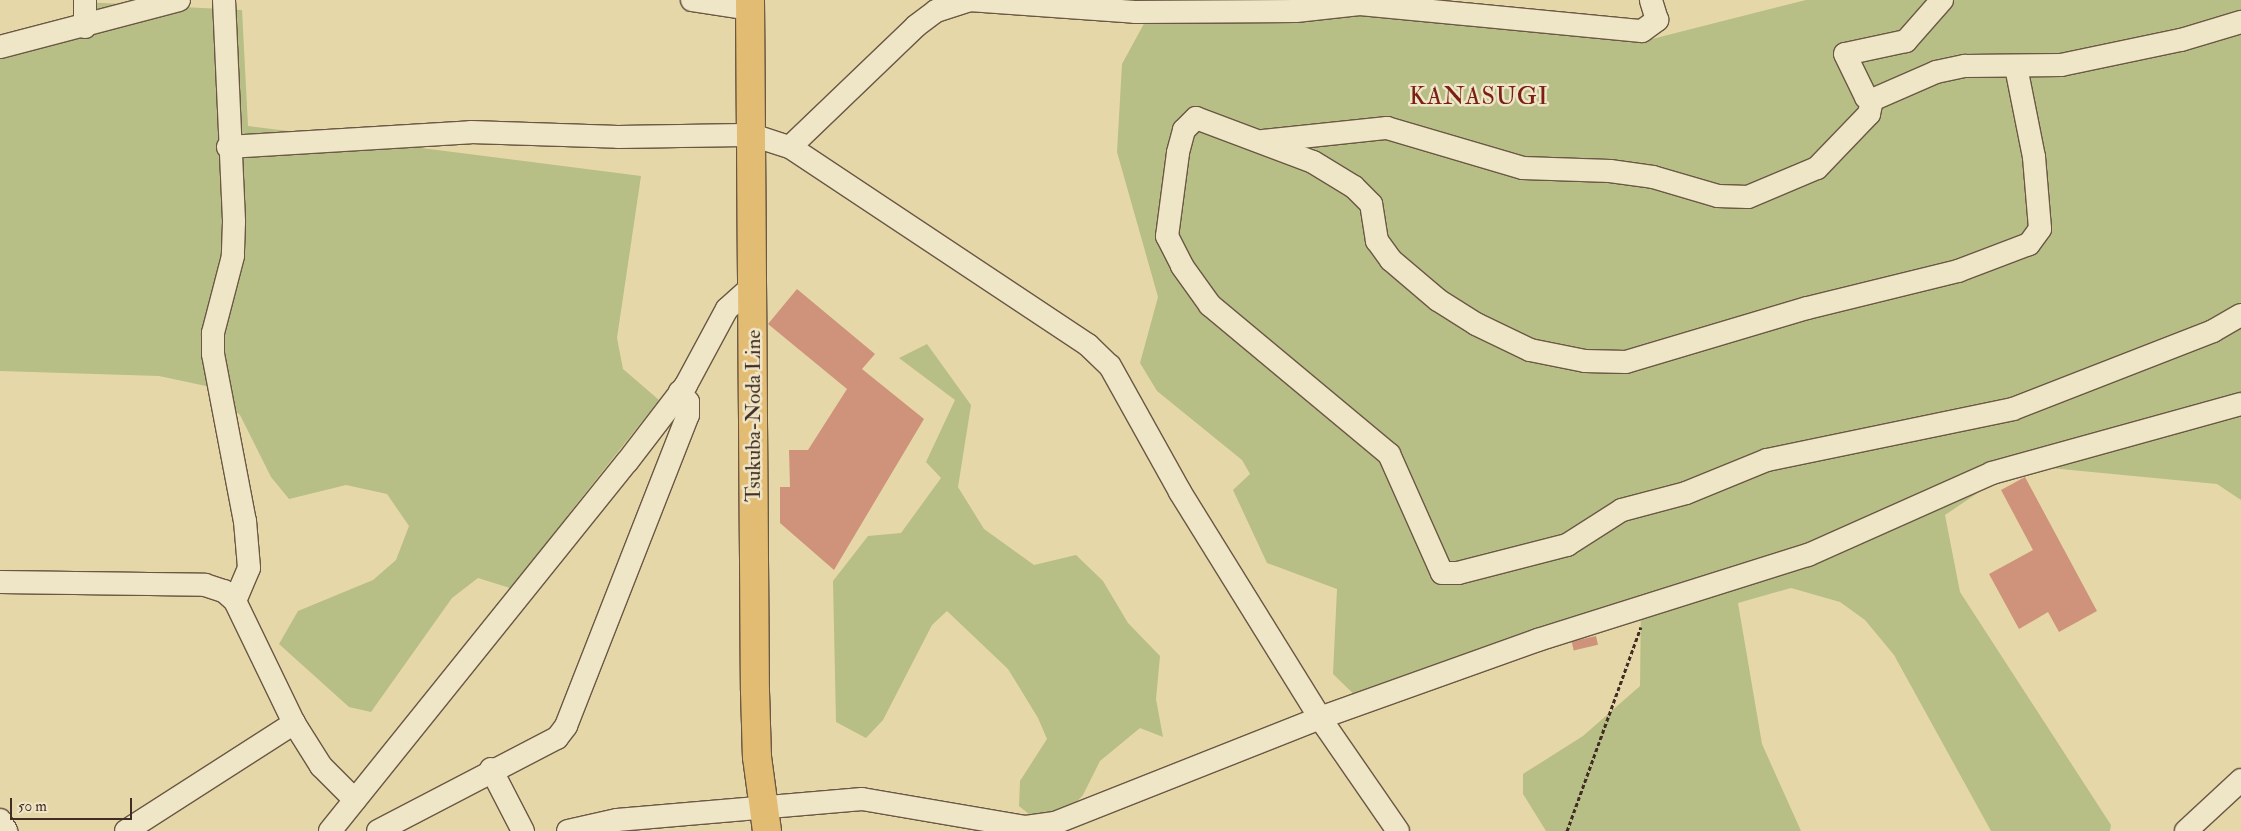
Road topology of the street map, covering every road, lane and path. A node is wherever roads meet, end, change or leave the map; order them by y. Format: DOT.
graph roads {
  1 [pos="84,0"];
  2 [pos="179,0"];
  3 [pos="224,0"];
  4 [pos="692,0"];
  5 [pos="1651,0"];
  6 [pos="1942,0"];
  7 [pos="750,4"];
  8 [pos="1296,5"];
  9 [pos="1435,5"];
  10 [pos="1501,8"];
  11 [pos="2241,22"];
  12 [pos="85,26"];
  13 [pos="0,47"];
  14 [pos="2016,67"];
  15 [pos="1872,100"];
  16 [pos="752,136"];
  17 [pos="1263,141"];
  18 [pos="228,147"];
  19 [pos="790,147"];
  20 [pos="754,285"];
  21 [pos="2241,315"];
  22 [pos="680,392"];
  23 [pos="2241,404"];
  24 [pos="0,582"];
  25 [pos="235,601"];
  26 [pos="1650,606"];
  27 [pos="1320,718"];
  28 [pos="294,723"];
  29 [pos="491,769"];
  30 [pos="2241,780"];
  31 [pos="355,800"];
  32 [pos="0,820"];
  33 [pos="765,820"];
  34 [pos="6,831"];
  35 [pos="126,831"];
  36 [pos="330,831"];
  37 [pos="378,831"];
  38 [pos="522,831"];
  39 [pos="568,831"];
  40 [pos="1398,831"];
  41 [pos="1567,831"];
  42 [pos="2186,831"];
  1 -- 12 [label="street"];
  2 -- 12 [label="street"];
  3 -- 18 [label="street"];
  4 -- 7 [label="street"];
  5 -- 10 [label="street"];
  6 -- 15 [label="street"];
  7 -- 16 [label="main road, Tsukuba-Noda Line"];
  8 -- 9 [label="street"];
  8 -- 19 [label="street"];
  9 -- 10 [label="street"];
  11 -- 14 [label="street"];
  12 -- 13 [label="street"];
  14 -- 15 [label="street"];
  14 -- 17 [label="street"];
  15 -- 17 [label="street"];
  16 -- 18 [label="street"];
  16 -- 19 [label="street"];
  16 -- 20 [label="main road, Tsukuba-Noda Line"];
  17 -- 21 [label="street"];
  18 -- 25 [label="street"];
  19 -- 27 [label="street"];
  20 -- 22 [label="street"];
  20 -- 33 [label="main road, Tsukuba-Noda Line"];
  22 -- 29 [label="street"];
  22 -- 31 [label="street"];
  23 -- 26 [label="street"];
  24 -- 25 [label="street"];
  25 -- 28 [label="street"];
  26 -- 27 [label="street"];
  26 -- 41 [label="path"];
  27 -- 33 [label="street"];
  27 -- 40 [label="street"];
  28 -- 31 [label="street"];
  28 -- 35 [label="street"];
  29 -- 37 [label="street"];
  29 -- 38 [label="street"];
  30 -- 42 [label="street"];
  31 -- 36 [label="street"];
  32 -- 34 [label="street"];
  33 -- 39 [label="street"];
}
